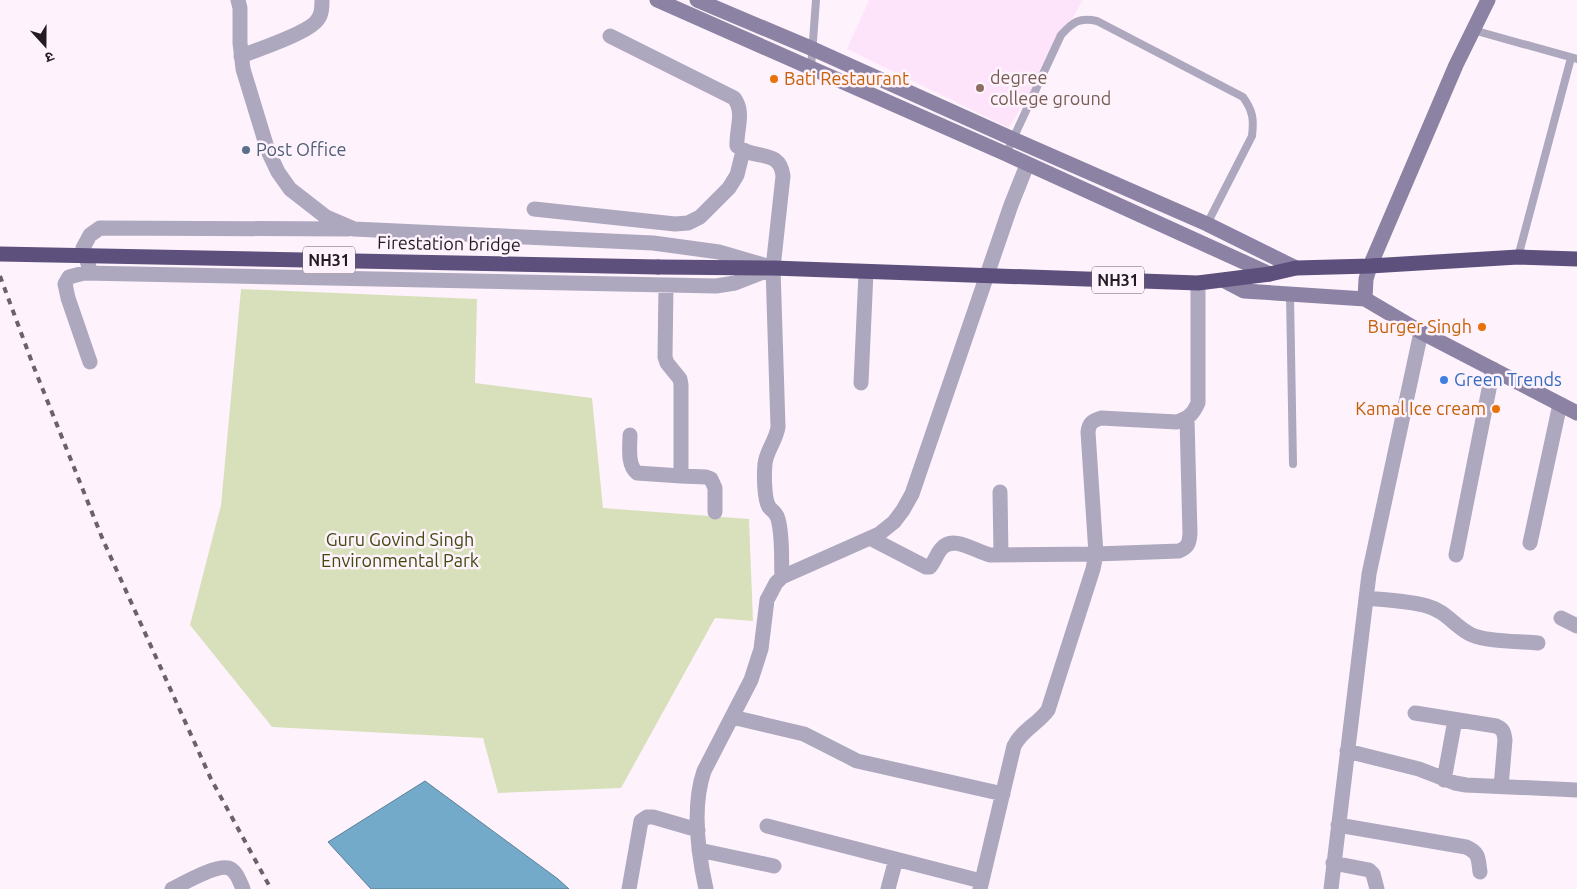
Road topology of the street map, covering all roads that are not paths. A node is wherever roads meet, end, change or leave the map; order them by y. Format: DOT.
graph roads {
  1 [pos="238,0"];
  2 [pos="322,0"];
  3 [pos="657,0"];
  4 [pos="697,0"];
  5 [pos="816,0"];
  6 [pos="1488,0"];
  7 [pos="1473,30"];
  8 [pos="610,36"];
  9 [pos="813,48"];
  10 [pos="241,56"];
  11 [pos="1574,58"];
  12 [pos="812,68"];
  13 [pos="1013,139"];
  14 [pos="743,151"];
  15 [pos="1006,154"];
  16 [pos="1027,165"];
  17 [pos="534,208"];
  18 [pos="1207,224"];
  19 [pos="354,229"];
  20 [pos="0,254"];
  21 [pos="1518,257"];
  22 [pos="1577,259"];
  23 [pos="1370,266"];
  24 [pos="773,268"];
  25 [pos="1296,268"];
  26 [pos="866,272"];
  27 [pos="92,273"];
  28 [pos="1270,274"];
  29 [pos="988,275"];
  30 [pos="1225,281"];
  31 [pos="1198,283"];
  32 [pos="666,285"];
  33 [pos="1290,295"];
  34 [pos="1365,299"];
  35 [pos="1421,332"];
  36 [pos="90,362"];
  37 [pos="1493,369"];
  38 [pos="861,383"];
  39 [pos="1560,404"];
  40 [pos="1577,413"];
  41 [pos="1187,419"];
  42 [pos="630,435"];
  43 [pos="1293,464"];
  44 [pos="681,476"];
  45 [pos="1000,492"];
  46 [pos="715,512"];
  47 [pos="870,538"];
  48 [pos="1530,543"];
  49 [pos="1096,554"];
  50 [pos="1000,555"];
  51 [pos="1456,556"];
  52 [pos="782,577"];
  53 [pos="1366,598"];
  54 [pos="1561,618"];
  55 [pos="1577,626"];
  56 [pos="1538,643"];
  57 [pos="1415,713"];
  58 [pos="732,717"];
  59 [pos="1455,720"];
  60 [pos="1347,751"];
  61 [pos="1444,780"];
  62 [pos="1501,787"];
  63 [pos="1577,790"];
  64 [pos="1003,794"];
  65 [pos="1338,825"];
  66 [pos="767,826"];
  67 [pos="698,830"];
  68 [pos="699,850"];
  69 [pos="896,859"];
  70 [pos="1333,863"];
  71 [pos="774,866"];
  72 [pos="1480,872"];
  73 [pos="981,885"];
  74 [pos="172,889"];
  75 [pos="243,889"];
  76 [pos="629,889"];
  77 [pos="706,889"];
  78 [pos="888,889"];
  79 [pos="1331,889"];
  80 [pos="1376,889"];
  1 -- 10 [label="street"];
  2 -- 10 [label="street"];
  3 -- 12 [label="street"];
  4 -- 9 [label="street"];
  5 -- 9 [label="lane"];
  6 -- 7 [label="street"];
  7 -- 11 [label="lane"];
  7 -- 23 [label="street"];
  8 -- 14 [label="street"];
  9 -- 12 [label="lane"];
  9 -- 13 [label="street"];
  10 -- 19 [label="street"];
  11 -- 21 [label="lane"];
  12 -- 15 [label="street"];
  13 -- 15 [label="lane"];
  13 -- 18 [label="street"];
  13 -- 18 [label="lane"];
  14 -- 17 [label="street"];
  14 -- 24 [label="street"];
  15 -- 16 [label="street"];
  16 -- 28 [label="street"];
  16 -- 29 [label="street"];
  18 -- 25 [label="street"];
  19 -- 24 [label="street"];
  19 -- 27 [label="street"];
  20 -- 24 [label="highway, Firestation bridge / NH31, bridge"];
  21 -- 22 [label="highway, NH31"];
  21 -- 23 [label="highway, NH31"];
  23 -- 25 [label="highway, NH31"];
  23 -- 34 [label="street"];
  24 -- 26 [label="highway, NH31"];
  24 -- 32 [label="street"];
  24 -- 52 [label="street"];
  25 -- 28 [label="highway, NH31"];
  26 -- 29 [label="highway, NH31"];
  26 -- 38 [label="street"];
  27 -- 32 [label="street"];
  27 -- 36 [label="street"];
  28 -- 30 [label="highway, NH31"];
  29 -- 31 [label="highway, NH31"];
  29 -- 47 [label="street"];
  30 -- 31 [label="highway, NH31"];
  30 -- 33 [label="street"];
  31 -- 41 [label="street"];
  32 -- 44 [label="street"];
  33 -- 34 [label="street"];
  33 -- 43 [label="lane"];
  34 -- 35 [label="street"];
  35 -- 37 [label="street"];
  35 -- 53 [label="street"];
  37 -- 39 [label="street"];
  37 -- 51 [label="street"];
  39 -- 40 [label="street"];
  39 -- 48 [label="street"];
  41 -- 49 [label="street"];
  41 -- 49 [label="street"];
  42 -- 44 [label="street"];
  44 -- 46 [label="street"];
  45 -- 50 [label="street"];
  47 -- 50 [label="street"];
  47 -- 52 [label="street"];
  49 -- 50 [label="street"];
  49 -- 64 [label="street"];
  52 -- 58 [label="street"];
  53 -- 56 [label="street"];
  53 -- 60 [label="street"];
  54 -- 55 [label="street"];
  57 -- 59 [label="street"];
  58 -- 64 [label="street"];
  58 -- 67 [label="street"];
  59 -- 61 [label="street"];
  59 -- 62 [label="street"];
  60 -- 61 [label="street"];
  60 -- 65 [label="street"];
  61 -- 62 [label="street"];
  62 -- 63 [label="street"];
  64 -- 73 [label="street"];
  65 -- 70 [label="street"];
  65 -- 72 [label="street"];
  66 -- 69 [label="street"];
  67 -- 68 [label="street"];
  67 -- 76 [label="street"];
  68 -- 71 [label="street"];
  68 -- 77 [label="street"];
  69 -- 73 [label="street"];
  69 -- 78 [label="street"];
  70 -- 79 [label="street"];
  70 -- 80 [label="street"];
  74 -- 75 [label="street"];
}
